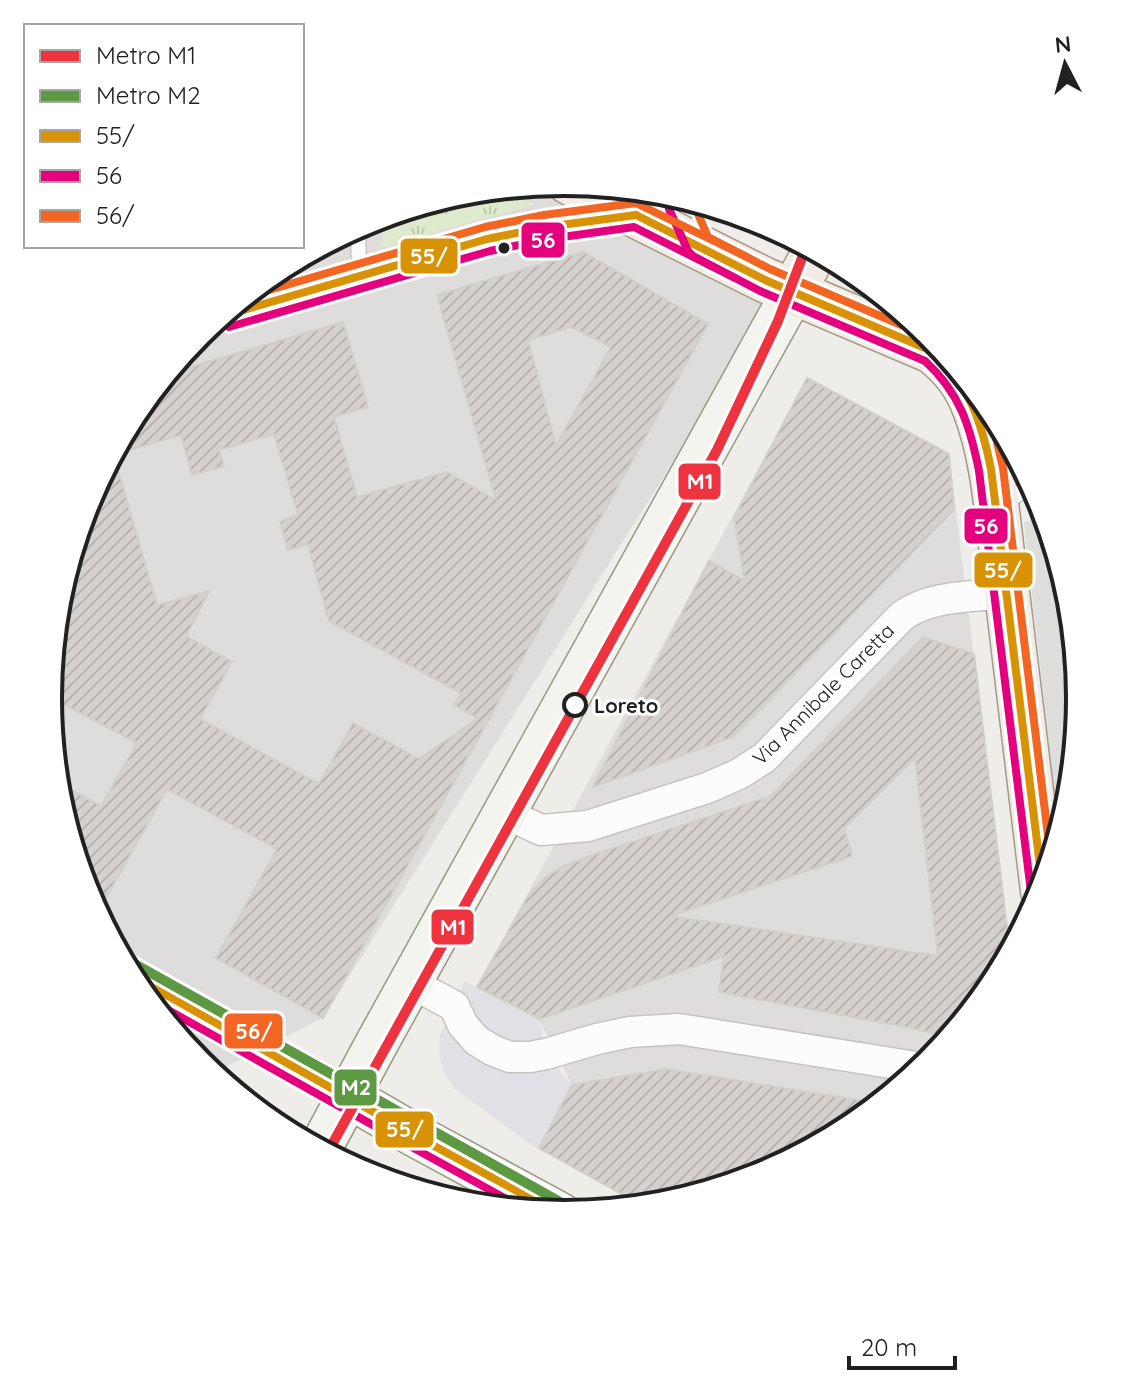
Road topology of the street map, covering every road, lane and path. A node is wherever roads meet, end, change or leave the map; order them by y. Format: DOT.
graph roads {
  1 [pos="600,197"];
  2 [pos="683,210"];
  3 [pos="636,215"];
  4 [pos="358,240"];
  5 [pos="699,246"];
  6 [pos="803,273"];
  7 [pos="359,276"];
  8 [pos="247,309"];
  9 [pos="915,338"];
  10 [pos="977,412"];
  11 [pos="1022,490"];
  12 [pos="996,513"];
  13 [pos="1007,593"];
  14 [pos="505,813"];
  15 [pos="1039,862"];
  16 [pos="411,983"];
  17 [pos="156,989"];
  18 [pos="907,1066"];
  19 [pos="349,1097"];
  20 [pos="325,1140"];
  21 [pos="532,1199"];
  1 -- 3 [label="main road"];
  2 -- 5 [label="main road"];
  3 -- 5 [label="main road"];
  3 -- 7 [label="street"];
  4 -- 7 [label="lane"];
  5 -- 6 [label="main road"];
  6 -- 9 [label="main road"];
  6 -- 14 [label="main road"];
  7 -- 8 [label="street"];
  10 -- 12 [label="main road"];
  11 -- 12 [label="lane"];
  12 -- 13 [label="main road"];
  13 -- 14 [label="street, Via Annibale Caretta"];
  13 -- 15 [label="main road"];
  14 -- 16 [label="main road"];
  16 -- 18 [label="street"];
  16 -- 19 [label="main road"];
  17 -- 19 [label="street"];
  19 -- 20 [label="main road"];
  19 -- 21 [label="main road"];
}
